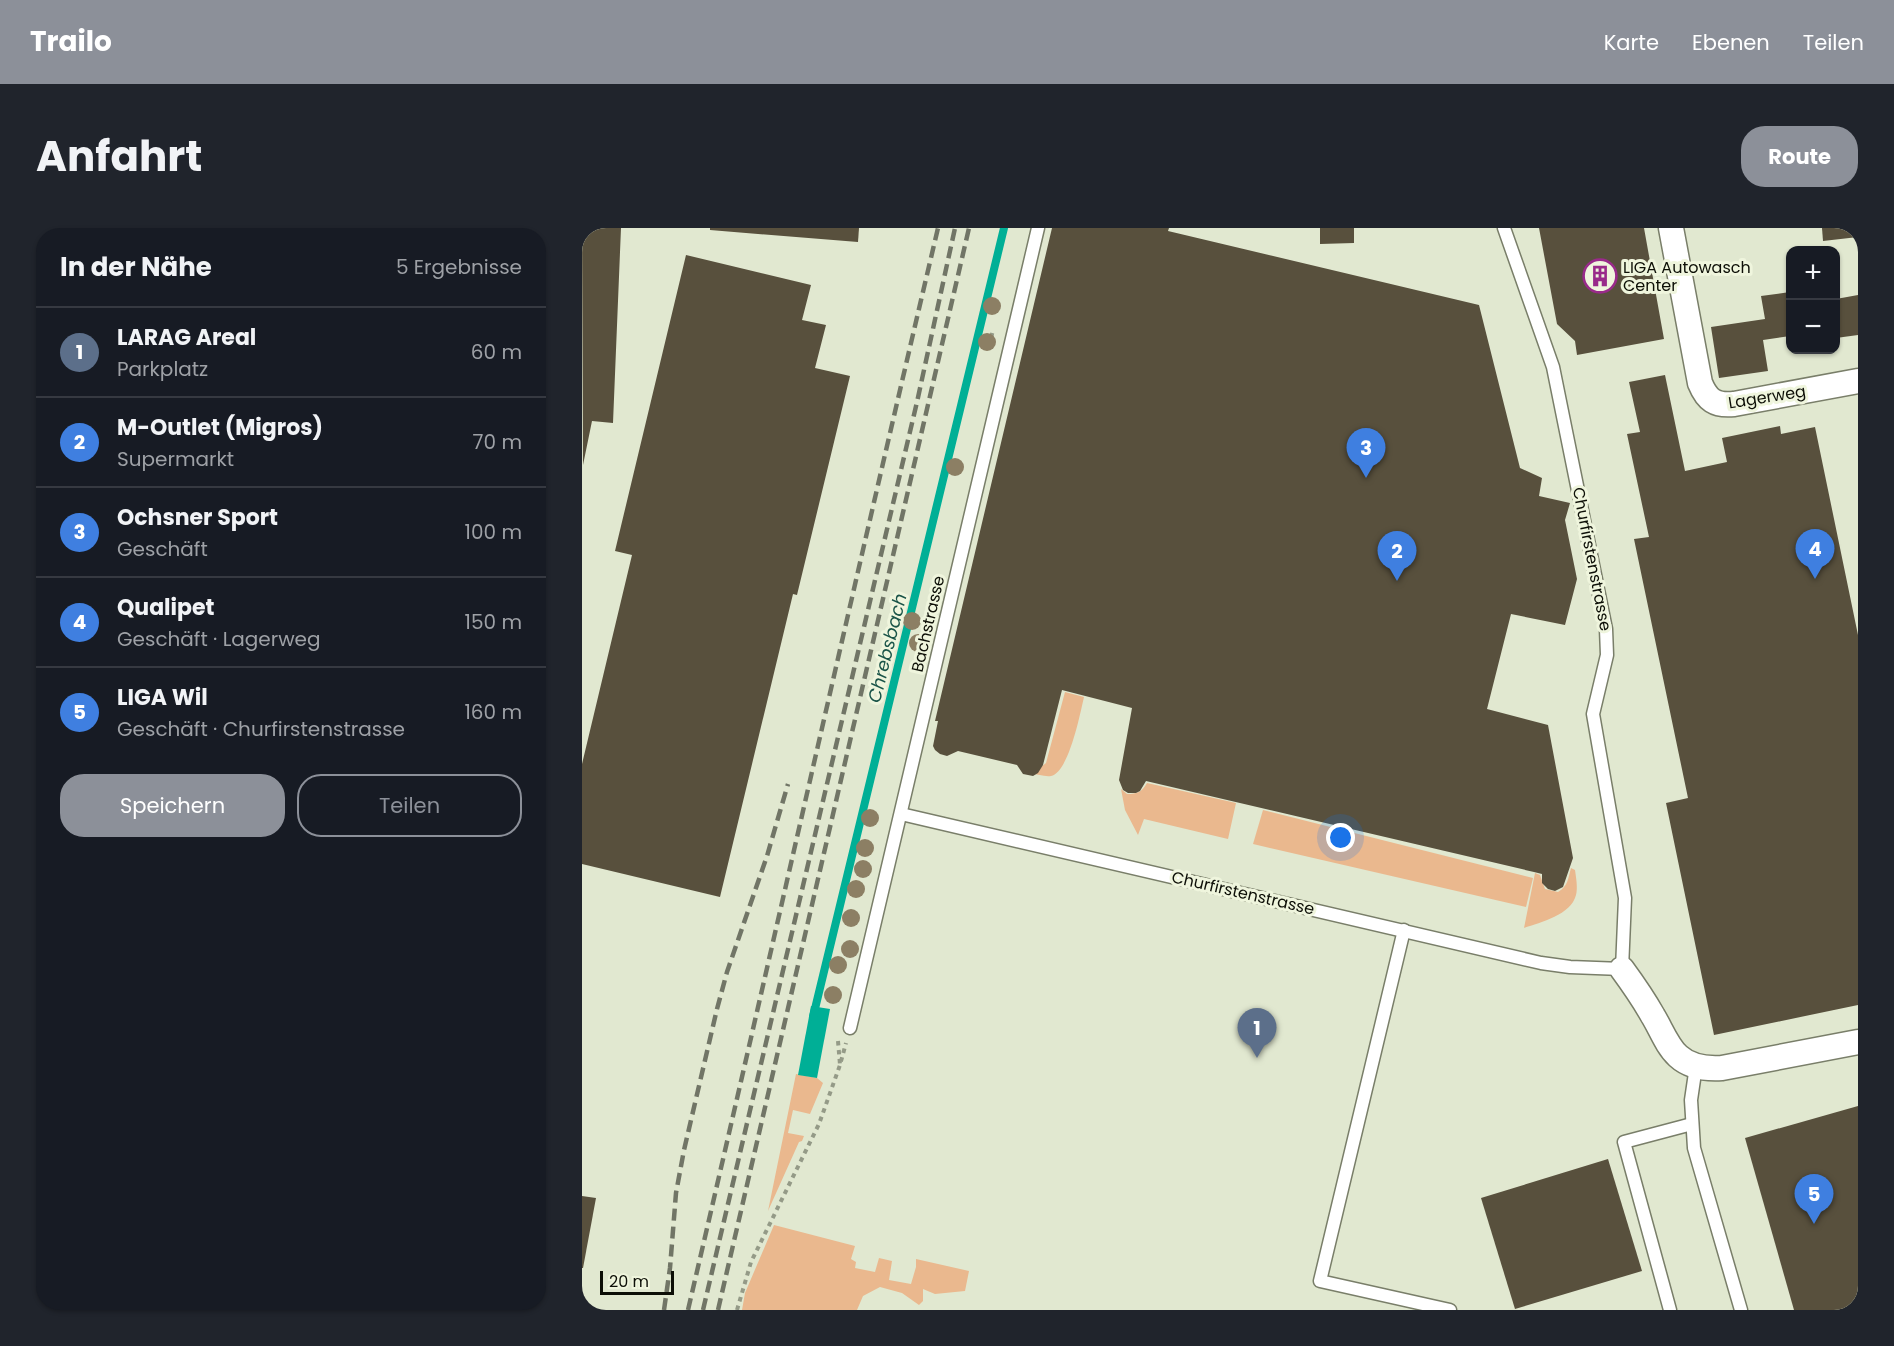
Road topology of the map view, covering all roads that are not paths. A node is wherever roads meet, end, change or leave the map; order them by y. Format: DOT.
graph roads {
  1 [pos="1038,228"];
  2 [pos="1504,228"];
  3 [pos="1671,228"];
  4 [pos="1858,381"];
  5 [pos="901,814"];
  6 [pos="1404,930"];
  7 [pos="1622,969"];
  8 [pos="850,1028"];
  9 [pos="1858,1042"];
  10 [pos="1696,1066"];
  11 [pos="1692,1124"];
  12 [pos="1450,1310"];
  13 [pos="1670,1310"];
  14 [pos="1742,1310"];
  1 -- 5 [label="lane, Bachstrasse"];
  2 -- 7 [label="lane, Churfirstenstrasse"];
  3 -- 4 [label="street, Lagerweg"];
  5 -- 6 [label="lane, Churfirstenstrasse"];
  5 -- 8 [label="lane, Bachstrasse"];
  6 -- 7 [label="lane, Churfirstenstrasse"];
  6 -- 12 [label="lane"];
  7 -- 10 [label="street"];
  9 -- 10 [label="street"];
  10 -- 11 [label="lane"];
  11 -- 13 [label="lane"];
  11 -- 14 [label="lane"];
}
